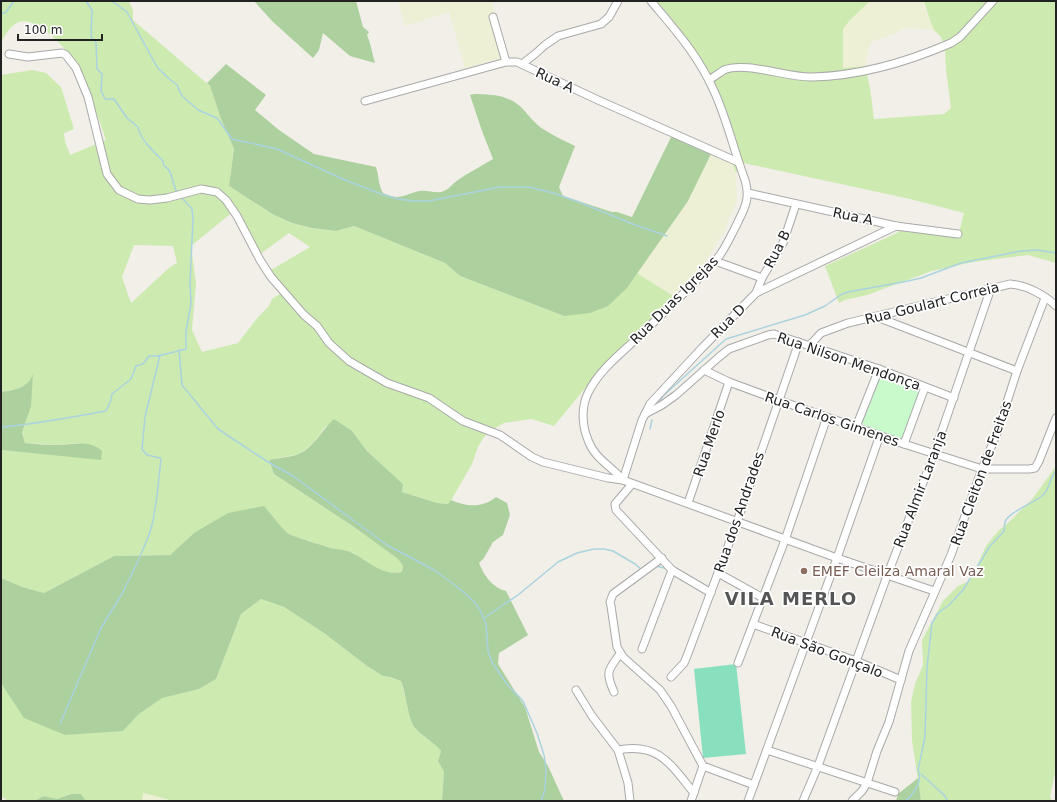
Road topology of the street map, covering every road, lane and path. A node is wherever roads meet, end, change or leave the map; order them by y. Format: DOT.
graph roads {
  1 [pos="618,1"];
  2 [pos="651,1"];
  3 [pos="993,1"];
  4 [pos="493,17"];
  5 [pos="9,54"];
  6 [pos="506,62"];
  7 [pos="522,64"];
  8 [pos="709,80"];
  9 [pos="365,101"];
  10 [pos="738,162"];
  11 [pos="748,193"];
  12 [pos="796,204"];
  13 [pos="896,226"];
  14 [pos="958,234"];
  15 [pos="715,261"];
  16 [pos="762,278"];
  17 [pos="991,288"];
  18 [pos="756,293"];
  19 [pos="1044,298"];
  20 [pos="1056,306"];
  21 [pos="877,317"];
  22 [pos="799,342"];
  23 [pos="810,345"];
  24 [pos="968,352"];
  25 [pos="879,369"];
  26 [pos="704,370"];
  27 [pos="1016,371"];
  28 [pos="729,382"];
  29 [pos="925,387"];
  30 [pos="954,398"];
  31 [pos="778,400"];
  32 [pos="645,414"];
  33 [pos="826,417"];
  34 [pos="1056,418"];
  35 [pos="856,427"];
  36 [pos="880,435"];
  37 [pos="904,444"];
  38 [pos="934,454"];
  39 [pos="982,469"];
  40 [pos="623,480"];
  41 [pos="632,484"];
  42 [pos="688,503"];
  43 [pos="737,522"];
  44 [pos="786,540"];
  45 [pos="662,558"];
  46 [pos="837,558"];
  47 [pos="672,570"];
  48 [pos="718,574"];
  49 [pos="887,576"];
  50 [pos="934,591"];
  51 [pos="711,593"];
  52 [pos="763,598"];
  53 [pos="753,624"];
  54 [pos="806,644"];
  55 [pos="642,649"];
  56 [pos="620,654"];
  57 [pos="856,661"];
  58 [pos="738,663"];
  59 [pos="671,677"];
  60 [pos="901,680"];
  61 [pos="576,690"];
  62 [pos="614,692"];
  63 [pos="618,750"];
  64 [pos="767,750"];
  65 [pos="703,766"];
  66 [pos="818,766"];
  67 [pos="867,783"];
  68 [pos="754,785"];
  69 [pos="895,792"];
  70 [pos="694,793"];
  71 [pos="630,801"];
  72 [pos="691,801"];
  73 [pos="748,801"];
  74 [pos="803,801"];
  75 [pos="852,801"];
  1 -- 7 [label="street"];
  2 -- 8 [label="street"];
  3 -- 8 [label="street"];
  4 -- 6 [label="street"];
  5 -- 40 [label="street"];
  6 -- 7 [label="street, Rua A"];
  6 -- 9 [label="street, Rua A"];
  7 -- 10 [label="street, Rua A"];
  8 -- 10 [label="street"];
  10 -- 11 [label="street"];
  11 -- 12 [label="street, Rua A"];
  11 -- 15 [label="street, Rua Duas Igrejas"];
  12 -- 13 [label="street, Rua A"];
  12 -- 16 [label="street, Rua B"];
  13 -- 14 [label="street, Rua A"];
  13 -- 18 [label="street, Rua D"];
  15 -- 16 [label="street"];
  15 -- 40 [label="street, Rua Duas Igrejas"];
  16 -- 18 [label="street, Rua B"];
  17 -- 19 [label="street, Rua Goulart Correia"];
  17 -- 21 [label="street, Rua Goulart Correia"];
  17 -- 24 [label="street, Rua Almir Laranja"];
  18 -- 32 [label="street, Rua D"];
  19 -- 20 [label="street, Rua Goulart Correia"];
  19 -- 27 [label="street, Rua Cleiton de Freitas"];
  21 -- 23 [label="street, Rua Goulart Correia"];
  21 -- 24 [label="street"];
  22 -- 23 [label="street, Rua Nilson Mendonça"];
  22 -- 26 [label="street, Rua Nilson Mendonça"];
  22 -- 31 [label="street, Rua dos Andrades"];
  23 -- 25 [label="street, Rua Nilson Mendonça"];
  24 -- 27 [label="street"];
  24 -- 30 [label="street, Rua Almir Laranja"];
  25 -- 29 [label="street, Rua Nilson Mendonça"];
  25 -- 35 [label="street"];
  26 -- 28 [label="street, Rua Carlos Gimenes"];
  26 -- 32 [label="street"];
  27 -- 39 [label="street, Rua Cleiton de Freitas"];
  28 -- 31 [label="street, Rua Carlos Gimenes"];
  28 -- 42 [label="street, Rua Merlo"];
  29 -- 30 [label="street, Rua Nilson Mendonça"];
  29 -- 37 [label="street"];
  30 -- 38 [label="street, Rua Almir Laranja"];
  31 -- 33 [label="street, Rua Carlos Gimenes"];
  31 -- 43 [label="street, Rua dos Andrades"];
  32 -- 40 [label="street, Rua D"];
  33 -- 35 [label="street, Rua Carlos Gimenes"];
  33 -- 44 [label="street"];
  34 -- 39 [label="street, Rua Carlos Gimenes"];
  35 -- 36 [label="street, Rua Carlos Gimenes"];
  36 -- 37 [label="street, Rua Carlos Gimenes"];
  36 -- 46 [label="street"];
  37 -- 38 [label="street, Rua Carlos Gimenes"];
  38 -- 39 [label="street, Rua Carlos Gimenes"];
  38 -- 49 [label="street, Rua Almir Laranja"];
  39 -- 50 [label="street, Rua Cleiton de Freitas"];
  40 -- 41 [label="street"];
  41 -- 42 [label="street"];
  41 -- 45 [label="street"];
  42 -- 43 [label="street"];
  43 -- 44 [label="street"];
  43 -- 48 [label="street, Rua dos Andrades"];
  44 -- 46 [label="street"];
  44 -- 52 [label="street"];
  45 -- 47 [label="street"];
  45 -- 56 [label="street"];
  46 -- 49 [label="street"];
  46 -- 54 [label="street"];
  47 -- 51 [label="street"];
  47 -- 55 [label="street"];
  48 -- 51 [label="street, Rua dos Andrades"];
  48 -- 52 [label="street"];
  49 -- 50 [label="street"];
  49 -- 57 [label="street, Rua Almir Laranja"];
  50 -- 60 [label="street, Rua Cleiton de Freitas"];
  51 -- 59 [label="street, Rua dos Andrades"];
  52 -- 53 [label="street"];
  53 -- 54 [label="street, Rua São Gonçalo"];
  53 -- 58 [label="street"];
  54 -- 57 [label="street, Rua São Gonçalo"];
  54 -- 64 [label="street"];
  56 -- 62 [label="street"];
  56 -- 65 [label="street"];
  57 -- 60 [label="street, Rua São Gonçalo"];
  57 -- 66 [label="street, Rua Almir Laranja"];
  60 -- 67 [label="street, Rua Cleiton de Freitas"];
  61 -- 63 [label="street"];
  63 -- 70 [label="street"];
  63 -- 71 [label="street"];
  64 -- 66 [label="street"];
  64 -- 68 [label="street"];
  65 -- 68 [label="street"];
  65 -- 70 [label="street"];
  66 -- 67 [label="street"];
  66 -- 74 [label="street, Rua Almir Laranja"];
  67 -- 69 [label="street"];
  67 -- 75 [label="street, Rua Cleiton de Freitas"];
  68 -- 73 [label="street"];
  70 -- 72 [label="street"];
}
